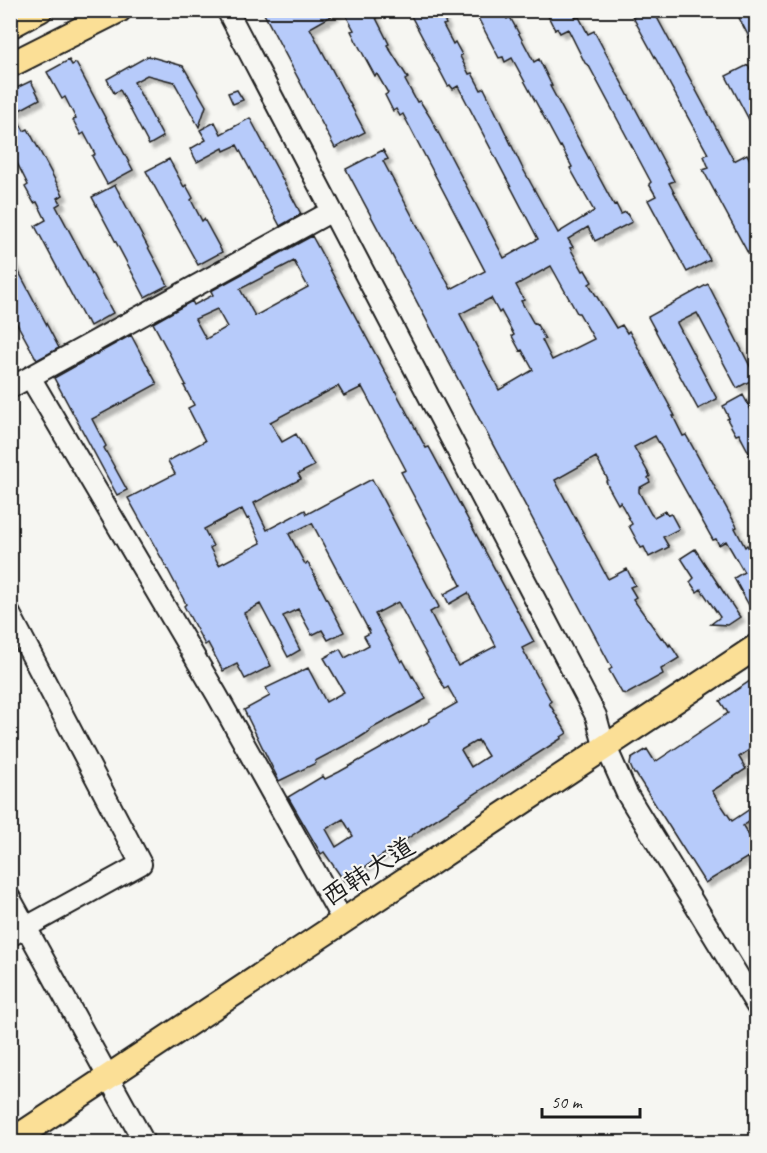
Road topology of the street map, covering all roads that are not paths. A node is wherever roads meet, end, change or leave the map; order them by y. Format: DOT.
graph roads {
  1 [pos="40,10"];
  2 [pos="119,10"];
  3 [pos="227,10"];
  4 [pos="10,26"];
  5 [pos="10,65"];
  6 [pos="332,211"];
  7 [pos="30,377"];
  8 [pos="10,388"];
  9 [pos="10,614"];
  10 [pos="756,635"];
  11 [pos="756,648"];
  12 [pos="604,743"];
  13 [pos="10,898"];
  14 [pos="338,912"];
  15 [pos="18,931"];
  16 [pos="756,1005"];
  17 [pos="105,1073"];
  18 [pos="10,1129"];
  19 [pos="10,1142"];
  20 [pos="144,1143"];
  1 -- 4 [label="main road"];
  2 -- 5 [label="main road"];
  3 -- 6 [label="street"];
  6 -- 7 [label="street"];
  6 -- 12 [label="street"];
  7 -- 8 [label="street"];
  7 -- 14 [label="street"];
  9 -- 15 [label="street"];
  10 -- 12 [label="main road, 西韩大道"];
  11 -- 12 [label="main road, 西韩大道"];
  12 -- 14 [label="main road, 西韩大道"];
  12 -- 16 [label="street"];
  12 -- 17 [label="main road, 西韩大道"];
  13 -- 15 [label="street"];
  14 -- 17 [label="main road, 西韩大道"];
  15 -- 17 [label="street"];
  17 -- 18 [label="main road, 西韩大道"];
  17 -- 19 [label="main road, 西韩大道"];
  17 -- 20 [label="street"];
}
